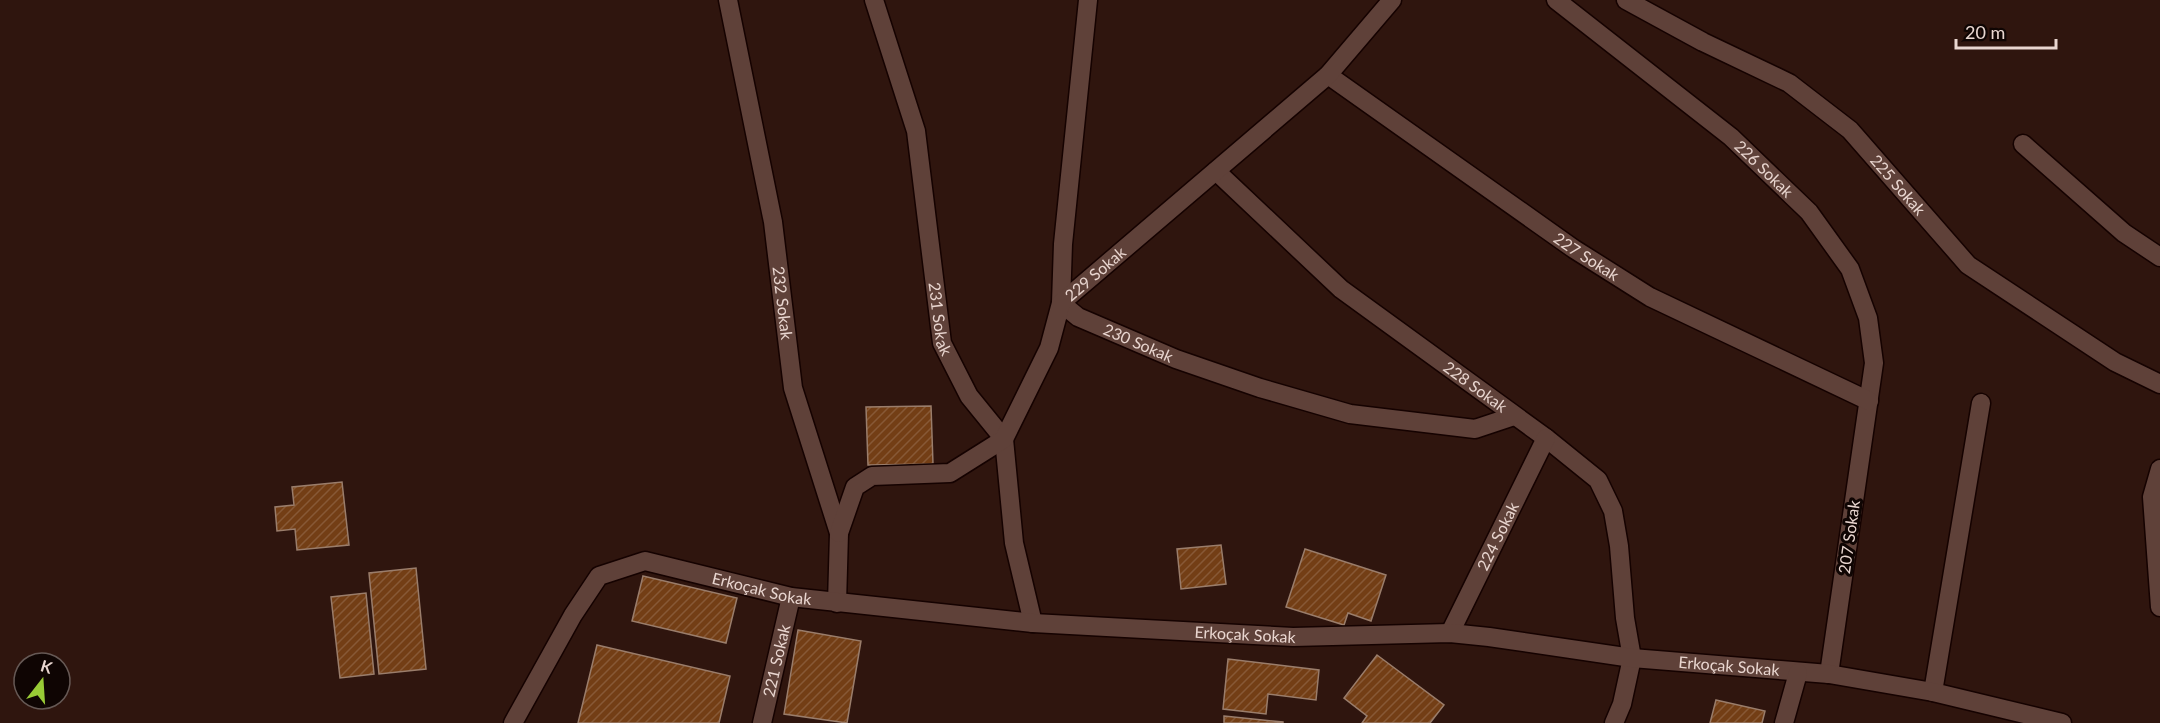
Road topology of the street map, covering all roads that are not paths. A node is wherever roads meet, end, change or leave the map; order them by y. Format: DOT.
graph roads {
  1 [pos="728,0"];
  2 [pos="874,0"];
  3 [pos="1088,0"];
  4 [pos="1392,0"];
  5 [pos="1556,0"];
  6 [pos="1626,0"];
  7 [pos="1328,75"];
  8 [pos="2023,144"];
  9 [pos="1216,171"];
  10 [pos="2160,257"];
  11 [pos="1061,303"];
  12 [pos="2160,384"];
  13 [pos="1869,401"];
  14 [pos="1981,402"];
  15 [pos="1514,416"];
  16 [pos="1546,438"];
  17 [pos="1004,439"];
  18 [pos="2160,469"];
  19 [pos="839,533"];
  20 [pos="791,597"];
  21 [pos="837,603"];
  22 [pos="2160,607"];
  23 [pos="1033,623"];
  24 [pos="1450,633"];
  25 [pos="1632,658"];
  26 [pos="1798,673"];
  27 [pos="1829,674"];
  28 [pos="1933,692"];
  29 [pos="513,723"];
  30 [pos="762,723"];
  31 [pos="1614,723"];
  32 [pos="1784,723"];
  33 [pos="2062,723"];
  1 -- 19 [label="street, 232 Sokak"];
  2 -- 17 [label="street, 231 Sokak"];
  3 -- 11 [label="street"];
  4 -- 7 [label="street, 229 Sokak"];
  5 -- 13 [label="street, 226 Sokak"];
  6 -- 12 [label="street, 225 Sokak"];
  7 -- 9 [label="street, 229 Sokak"];
  7 -- 13 [label="street, 227 Sokak"];
  8 -- 10 [label="street"];
  9 -- 11 [label="street, 229 Sokak"];
  9 -- 15 [label="street, 228 Sokak"];
  11 -- 15 [label="street, 230 Sokak"];
  11 -- 17 [label="street, 229 Sokak"];
  13 -- 27 [label="street, 207 Sokak"];
  14 -- 28 [label="street"];
  15 -- 16 [label="street, 228 Sokak"];
  16 -- 24 [label="street, 224 Sokak"];
  16 -- 25 [label="street, 228 Sokak"];
  17 -- 19 [label="street"];
  17 -- 23 [label="street"];
  18 -- 22 [label="street"];
  19 -- 21 [label="street, 232 Sokak"];
  20 -- 21 [label="street, Erkoçak Sokak"];
  20 -- 29 [label="street, Erkoçak Sokak"];
  20 -- 30 [label="street, 221 Sokak"];
  21 -- 23 [label="street, Erkoçak Sokak"];
  23 -- 24 [label="street, Erkoçak Sokak"];
  24 -- 25 [label="street, Erkoçak Sokak"];
  25 -- 26 [label="street, Erkoçak Sokak"];
  25 -- 31 [label="street"];
  26 -- 27 [label="street, Erkoçak Sokak"];
  26 -- 32 [label="street"];
  27 -- 28 [label="street, Erkoçak Sokak"];
  28 -- 33 [label="street, Erkoçak Sokak"];
}
